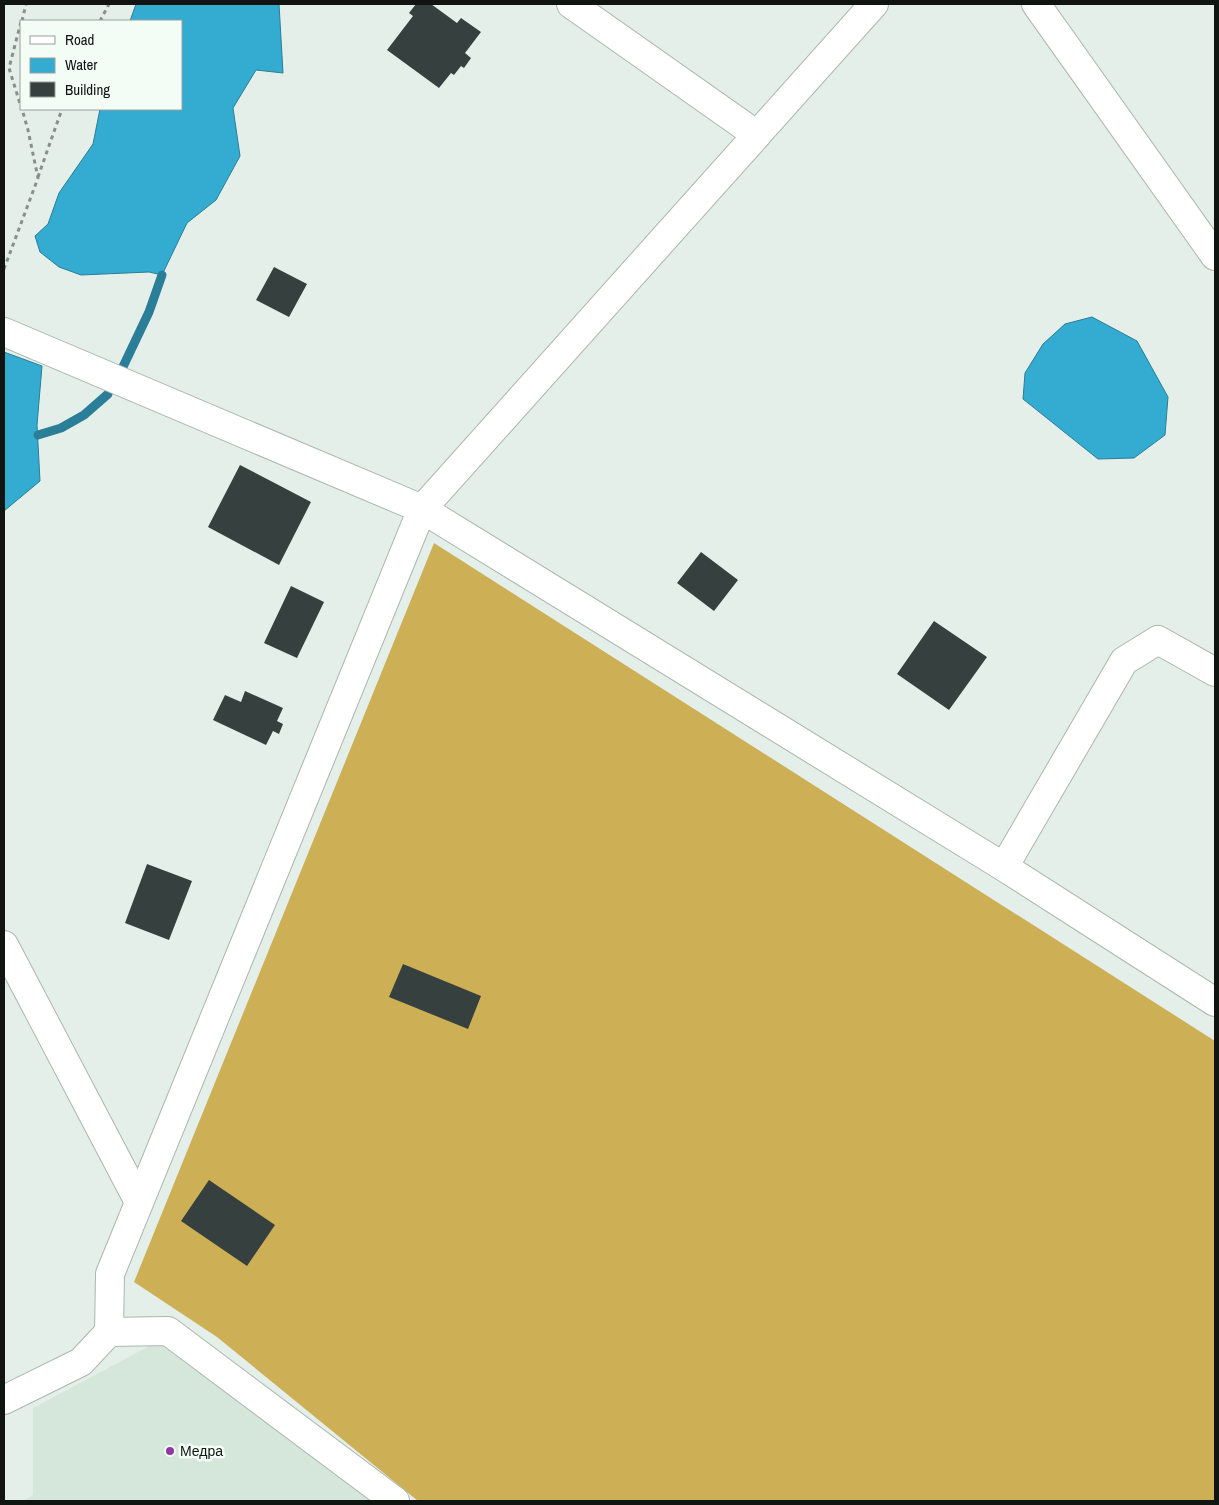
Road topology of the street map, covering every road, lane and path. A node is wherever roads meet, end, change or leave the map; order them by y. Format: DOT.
graph roads {
  1 [pos="26,4"];
  2 [pos="110,4"];
  3 [pos="571,4"];
  4 [pos="874,4"];
  5 [pos="1048,8"];
  6 [pos="22,20"];
  7 [pos="101,20"];
  8 [pos="20,26"];
  9 [pos="20,102"];
  10 [pos="23,110"];
  11 [pos="62,110"];
  12 [pos="757,135"];
  13 [pos="38,178"];
  14 [pos="1215,256"];
  15 [pos="4,270"];
  16 [pos="4,332"];
  17 [pos="422,509"];
  18 [pos="1215,672"];
  19 [pos="1004,867"];
  20 [pos="4,945"];
  21 [pos="1215,1002"];
  22 [pos="139,1202"];
  23 [pos="109,1332"];
  24 [pos="4,1400"];
  25 [pos="394,1501"];
  1 -- 6 [label="path"];
  2 -- 7 [label="path"];
  3 -- 12 [label="street"];
  4 -- 12 [label="street"];
  5 -- 14 [label="street"];
  8 -- 9 [label="path"];
  10 -- 13 [label="path"];
  11 -- 13 [label="path"];
  12 -- 17 [label="street"];
  13 -- 15 [label="path"];
  16 -- 17 [label="street"];
  17 -- 19 [label="street"];
  17 -- 22 [label="street"];
  18 -- 19 [label="street"];
  19 -- 21 [label="street"];
  20 -- 22 [label="street"];
  22 -- 23 [label="street"];
  23 -- 24 [label="street"];
  23 -- 25 [label="street"];
}
